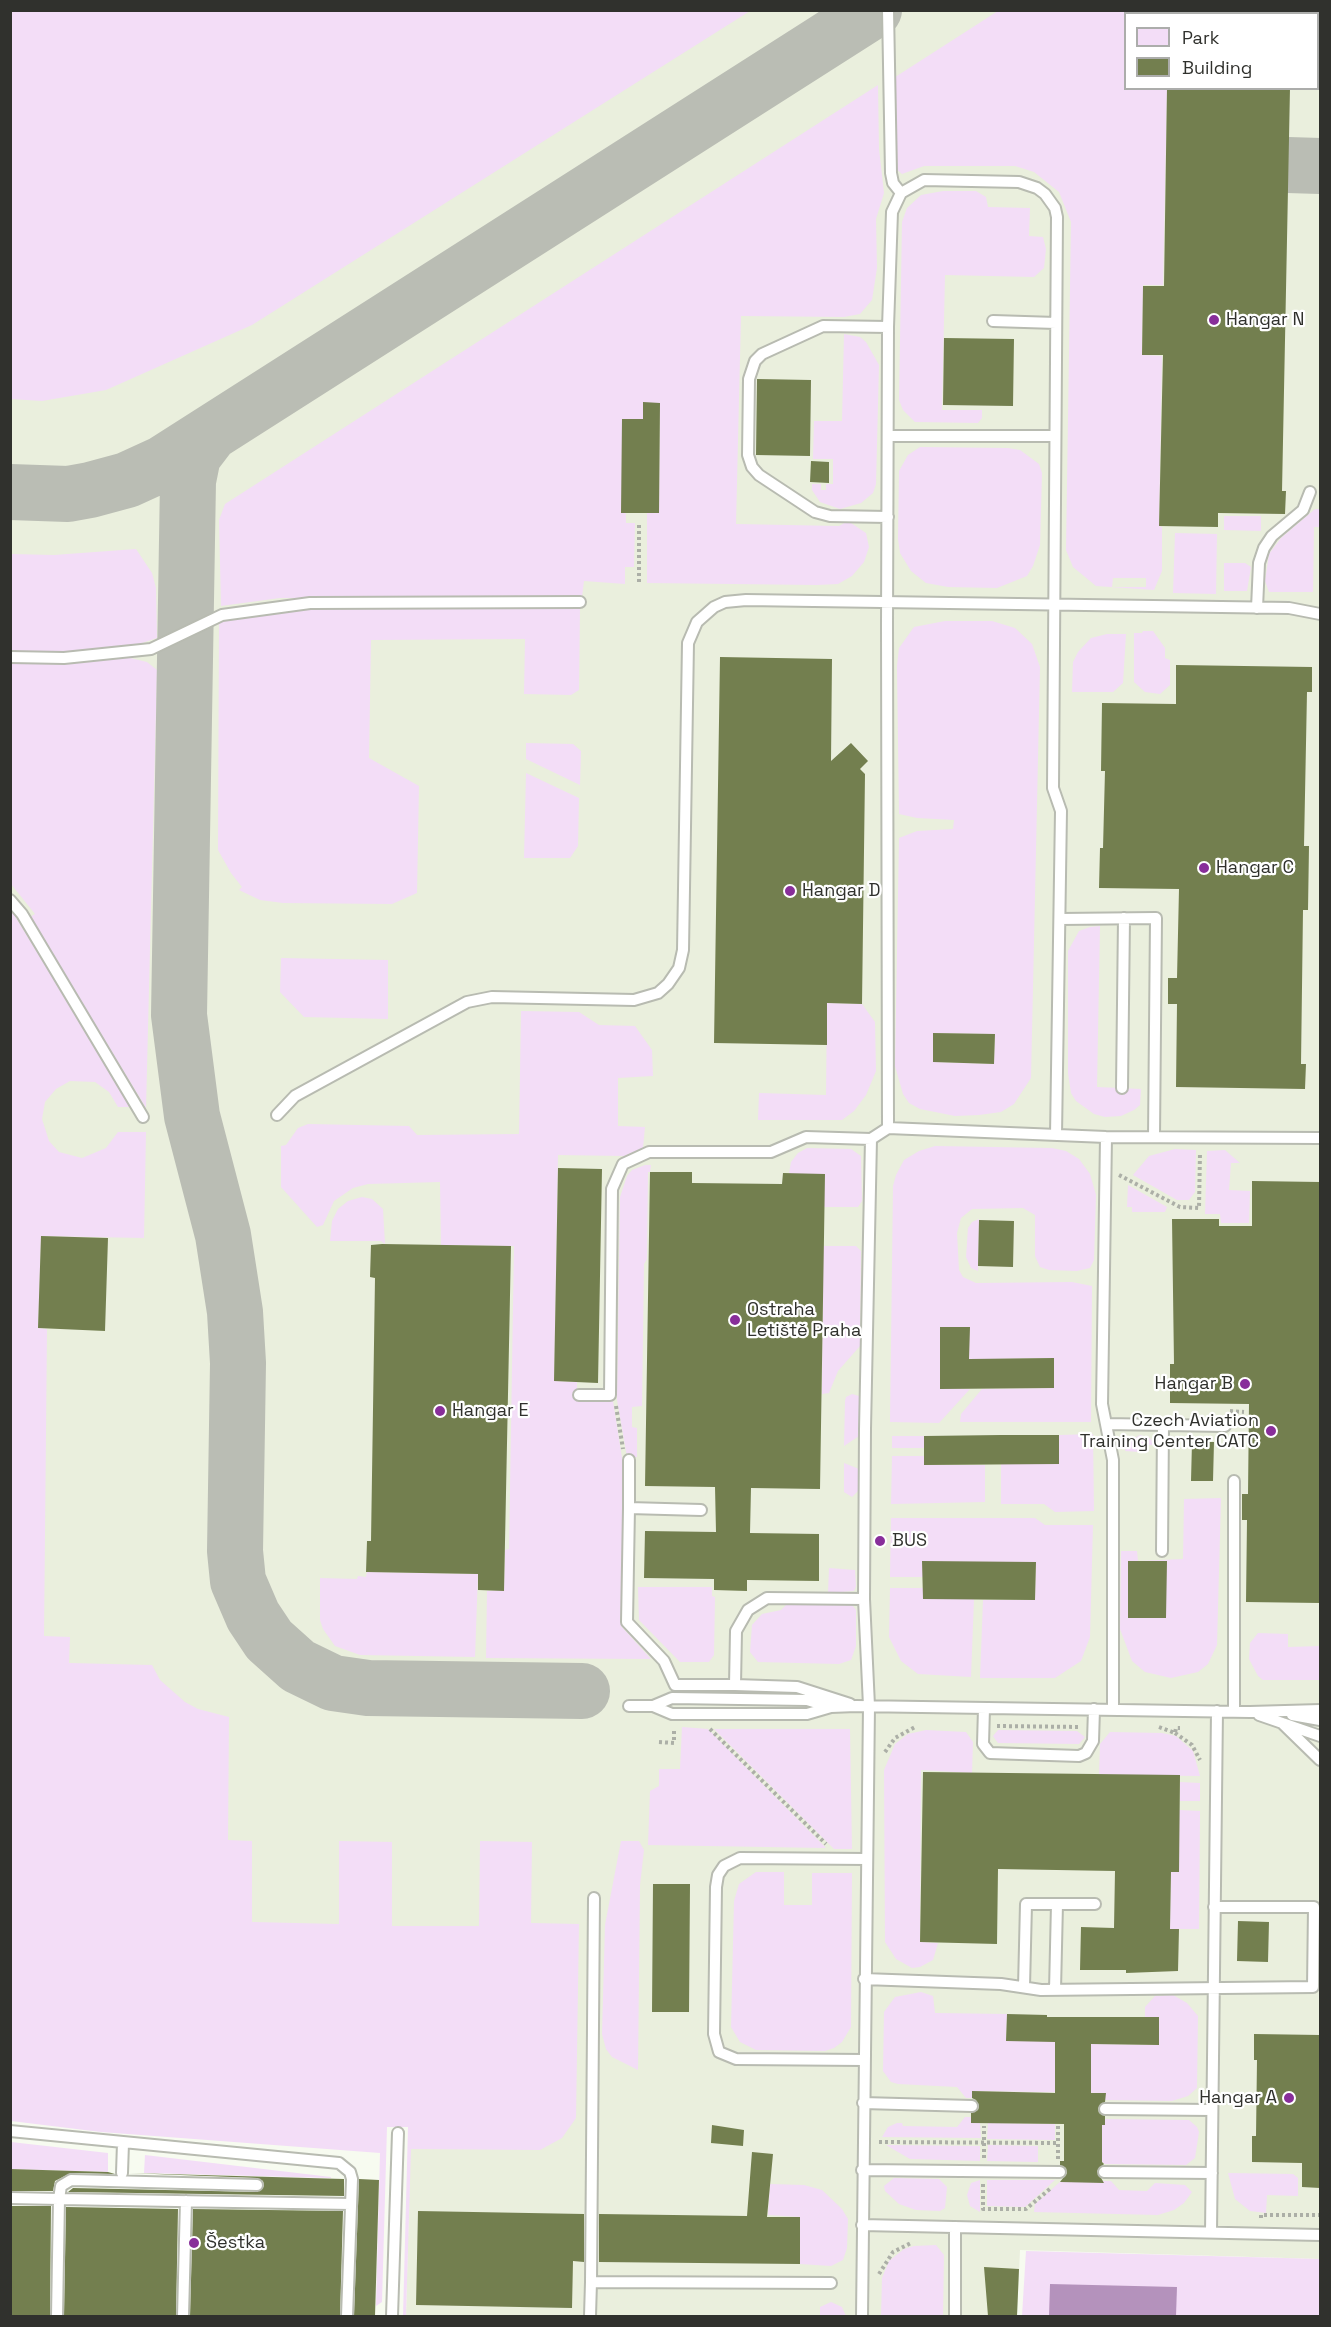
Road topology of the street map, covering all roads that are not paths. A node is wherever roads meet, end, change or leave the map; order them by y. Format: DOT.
graph roads {
  1 [pos="888,10"];
  2 [pos="901,193"];
  3 [pos="993,321"];
  4 [pos="1056,323"];
  5 [pos="888,327"];
  6 [pos="889,436"];
  7 [pos="1055,436"];
  8 [pos="1310,492"];
  9 [pos="888,517"];
  10 [pos="580,602"];
  11 [pos="887,602"];
  12 [pos="1054,605"];
  13 [pos="1257,608"];
  14 [pos="1320,614"];
  15 [pos="10,657"];
  16 [pos="10,900"];
  17 [pos="1124,918"];
  18 [pos="1060,919"];
  19 [pos="1122,1088"];
  20 [pos="277,1115"];
  21 [pos="143,1117"];
  22 [pos="888,1128"];
  23 [pos="1056,1135"];
  24 [pos="1106,1137"];
  25 [pos="1154,1137"];
  26 [pos="1320,1138"];
  27 [pos="871,1139"];
  28 [pos="579,1395"];
  29 [pos="1106,1424"];
  30 [pos="1163,1425"];
  31 [pos="1225,1426"];
  32 [pos="629,1460"];
  33 [pos="1234,1481"];
  34 [pos="629,1508"];
  35 [pos="701,1509"];
  36 [pos="1162,1551"];
  37 [pos="864,1599"];
  38 [pos="735,1685"];
  39 [pos="629,1706"];
  40 [pos="856,1706"];
  41 [pos="869,1706"];
  42 [pos="984,1708"];
  43 [pos="1094,1709"];
  44 [pos="1113,1710"];
  45 [pos="1320,1710"];
  46 [pos="1217,1711"];
  47 [pos="1234,1712"];
  48 [pos="1250,1712"];
  49 [pos="1271,1712"];
  50 [pos="1320,1720"];
  51 [pos="1282,1723"];
  52 [pos="1320,1736"];
  53 [pos="1320,1760"];
  54 [pos="867,1859"];
  55 [pos="594,1898"];
  56 [pos="1057,1904"];
  57 [pos="1095,1904"];
  58 [pos="1214,1907"];
  59 [pos="864,1979"];
  60 [pos="1214,1986"];
  61 [pos="1024,1987"];
  62 [pos="1055,1990"];
  63 [pos="864,2060"];
  64 [pos="863,2103"];
  65 [pos="972,2106"];
  66 [pos="1105,2109"];
  67 [pos="1212,2109"];
  68 [pos="10,2131"];
  69 [pos="398,2133"];
  70 [pos="123,2143"];
  71 [pos="1059,2166"];
  72 [pos="862,2170"];
  73 [pos="1104,2172"];
  74 [pos="122,2173"];
  75 [pos="1212,2173"];
  76 [pos="256,2185"];
  77 [pos="10,2198"];
  78 [pos="59,2199"];
  79 [pos="186,2201"];
  80 [pos="351,2204"];
  81 [pos="862,2225"];
  82 [pos="955,2227"];
  83 [pos="1211,2232"];
  84 [pos="1320,2235"];
  85 [pos="591,2282"];
  86 [pos="831,2283"];
  87 [pos="57,2316"];
  88 [pos="183,2316"];
  89 [pos="347,2316"];
  90 [pos="392,2316"];
  91 [pos="590,2316"];
  92 [pos="862,2316"];
  93 [pos="955,2316"];
  1 -- 2 [label="lane"];
  2 -- 4 [label="lane"];
  2 -- 5 [label="lane"];
  3 -- 4 [label="lane"];
  4 -- 7 [label="lane"];
  5 -- 6 [label="lane"];
  5 -- 9 [label="lane"];
  6 -- 7 [label="lane"];
  6 -- 9 [label="lane"];
  7 -- 12 [label="lane"];
  8 -- 13 [label="lane"];
  9 -- 11 [label="lane"];
  10 -- 15 [label="lane"];
  11 -- 12 [label="lane"];
  11 -- 20 [label="lane"];
  11 -- 22 [label="lane"];
  12 -- 13 [label="lane"];
  12 -- 18 [label="lane"];
  13 -- 14 [label="lane"];
  16 -- 21 [label="lane"];
  17 -- 18 [label="lane"];
  17 -- 19 [label="lane"];
  17 -- 25 [label="lane"];
  18 -- 23 [label="lane"];
  22 -- 23 [label="lane"];
  22 -- 27 [label="lane"];
  23 -- 24 [label="lane"];
  24 -- 25 [label="lane"];
  24 -- 29 [label="lane"];
  25 -- 26 [label="lane"];
  27 -- 28 [label="lane"];
  27 -- 37 [label="lane"];
  29 -- 30 [label="lane"];
  29 -- 44 [label="lane"];
  30 -- 31 [label="lane"];
  30 -- 36 [label="lane"];
  32 -- 34 [label="lane"];
  33 -- 47 [label="lane"];
  34 -- 35 [label="lane"];
  34 -- 38 [label="lane"];
  37 -- 38 [label="lane"];
  37 -- 41 [label="lane"];
  38 -- 40 [label="lane"];
  39 -- 40 [label="lane"];
  40 -- 41 [label="lane"];
  41 -- 42 [label="lane"];
  41 -- 54 [label="lane"];
  42 -- 43 [label="lane"];
  42 -- 43 [label="lane"];
  43 -- 44 [label="lane"];
  44 -- 46 [label="lane"];
  45 -- 49 [label="lane"];
  46 -- 47 [label="lane"];
  46 -- 58 [label="lane"];
  47 -- 48 [label="lane"];
  48 -- 49 [label="lane"];
  48 -- 51 [label="lane"];
  49 -- 50 [label="lane"];
  51 -- 52 [label="lane"];
  51 -- 53 [label="lane"];
  54 -- 59 [label="lane"];
  54 -- 63 [label="lane"];
  55 -- 85 [label="lane"];
  56 -- 57 [label="lane"];
  56 -- 61 [label="lane"];
  56 -- 62 [label="lane"];
  58 -- 60 [label="lane"];
  58 -- 60 [label="lane"];
  59 -- 61 [label="lane"];
  59 -- 63 [label="lane"];
  60 -- 62 [label="lane"];
  60 -- 67 [label="lane"];
  61 -- 62 [label="lane"];
  63 -- 64 [label="lane"];
  64 -- 65 [label="lane"];
  64 -- 72 [label="lane"];
  66 -- 67 [label="lane"];
  67 -- 75 [label="lane"];
  68 -- 70 [label="lane"];
  69 -- 90 [label="lane"];
  70 -- 74 [label="lane"];
  70 -- 80 [label="lane"];
  71 -- 72 [label="lane"];
  72 -- 81 [label="lane"];
  73 -- 75 [label="lane"];
  75 -- 83 [label="lane"];
  76 -- 78 [label="lane"];
  77 -- 78 [label="lane"];
  78 -- 79 [label="lane"];
  78 -- 87 [label="lane"];
  79 -- 80 [label="lane"];
  79 -- 88 [label="lane"];
  80 -- 89 [label="lane"];
  81 -- 82 [label="lane"];
  81 -- 92 [label="lane"];
  82 -- 83 [label="lane"];
  82 -- 93 [label="lane"];
  83 -- 84 [label="lane"];
  85 -- 86 [label="lane"];
  85 -- 91 [label="lane"];
}
